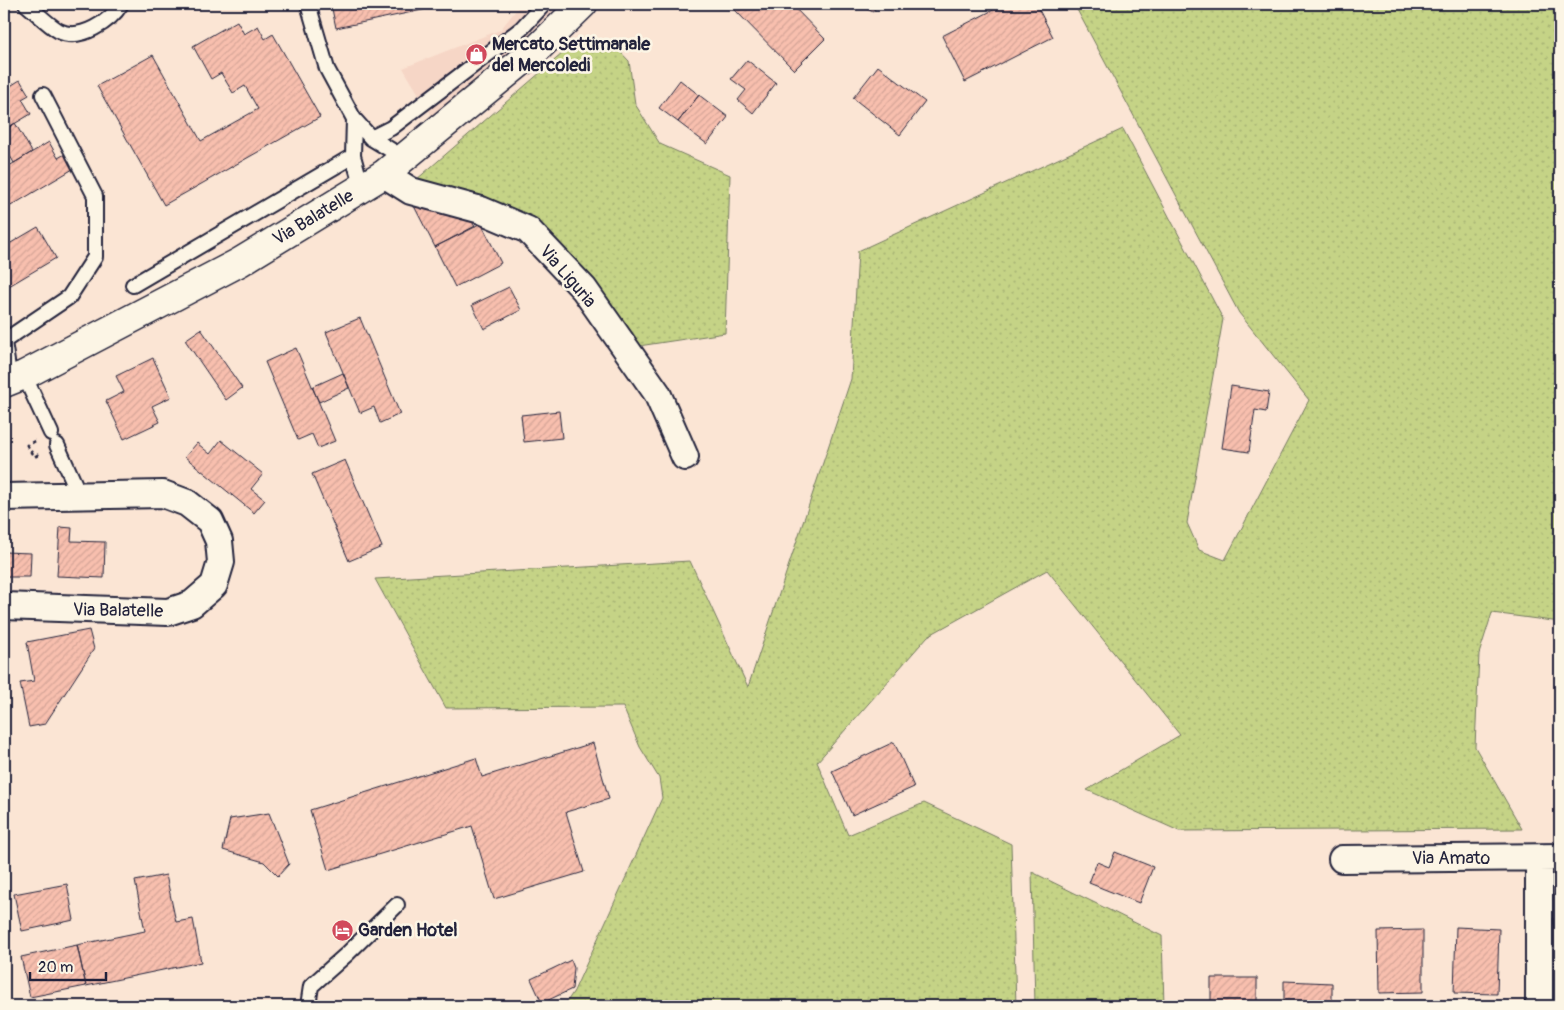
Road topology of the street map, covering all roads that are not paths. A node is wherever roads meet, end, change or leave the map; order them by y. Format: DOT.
graph roads {
  1 [pos="26,4"];
  2 [pos="122,4"];
  3 [pos="308,4"];
  4 [pos="544,4"];
  5 [pos="583,4"];
  6 [pos="529,39"];
  7 [pos="43,95"];
  8 [pos="354,119"];
  9 [pos="371,138"];
  10 [pos="353,156"];
  11 [pos="383,173"];
  12 [pos="166,282"];
  13 [pos="133,285"];
  14 [pos="4,342"];
  15 [pos="11,382"];
  16 [pos="685,457"];
  17 [pos="80,496"];
  18 [pos="4,497"];
  19 [pos="4,606"];
  20 [pos="1550,857"];
  21 [pos="1342,858"];
  22 [pos="397,905"];
  23 [pos="308,1006"];
  24 [pos="1539,1006"];
  1 -- 2 [label="lane"];
  3 -- 8 [label="lane"];
  4 -- 6 [label="lane"];
  5 -- 6 [label="main road, Via Balatelle"];
  6 -- 9 [label="lane"];
  6 -- 11 [label="main road, Via Balatelle"];
  7 -- 14 [label="lane"];
  8 -- 9 [label="lane"];
  8 -- 10 [label="lane"];
  9 -- 11 [label="lane"];
  10 -- 11 [label="lane"];
  10 -- 12 [label="lane"];
  11 -- 12 [label="main road, Via Balatelle"];
  11 -- 16 [label="street, Via Liguria"];
  12 -- 13 [label="lane"];
  12 -- 15 [label="main road, Via Balatelle"];
  14 -- 15 [label="lane"];
  15 -- 17 [label="lane"];
  17 -- 18 [label="street, Via Balatelle"];
  17 -- 19 [label="street, Via Balatelle"];
  20 -- 21 [label="street, Via Amato"];
  20 -- 24 [label="street"];
  22 -- 23 [label="lane"];
}
